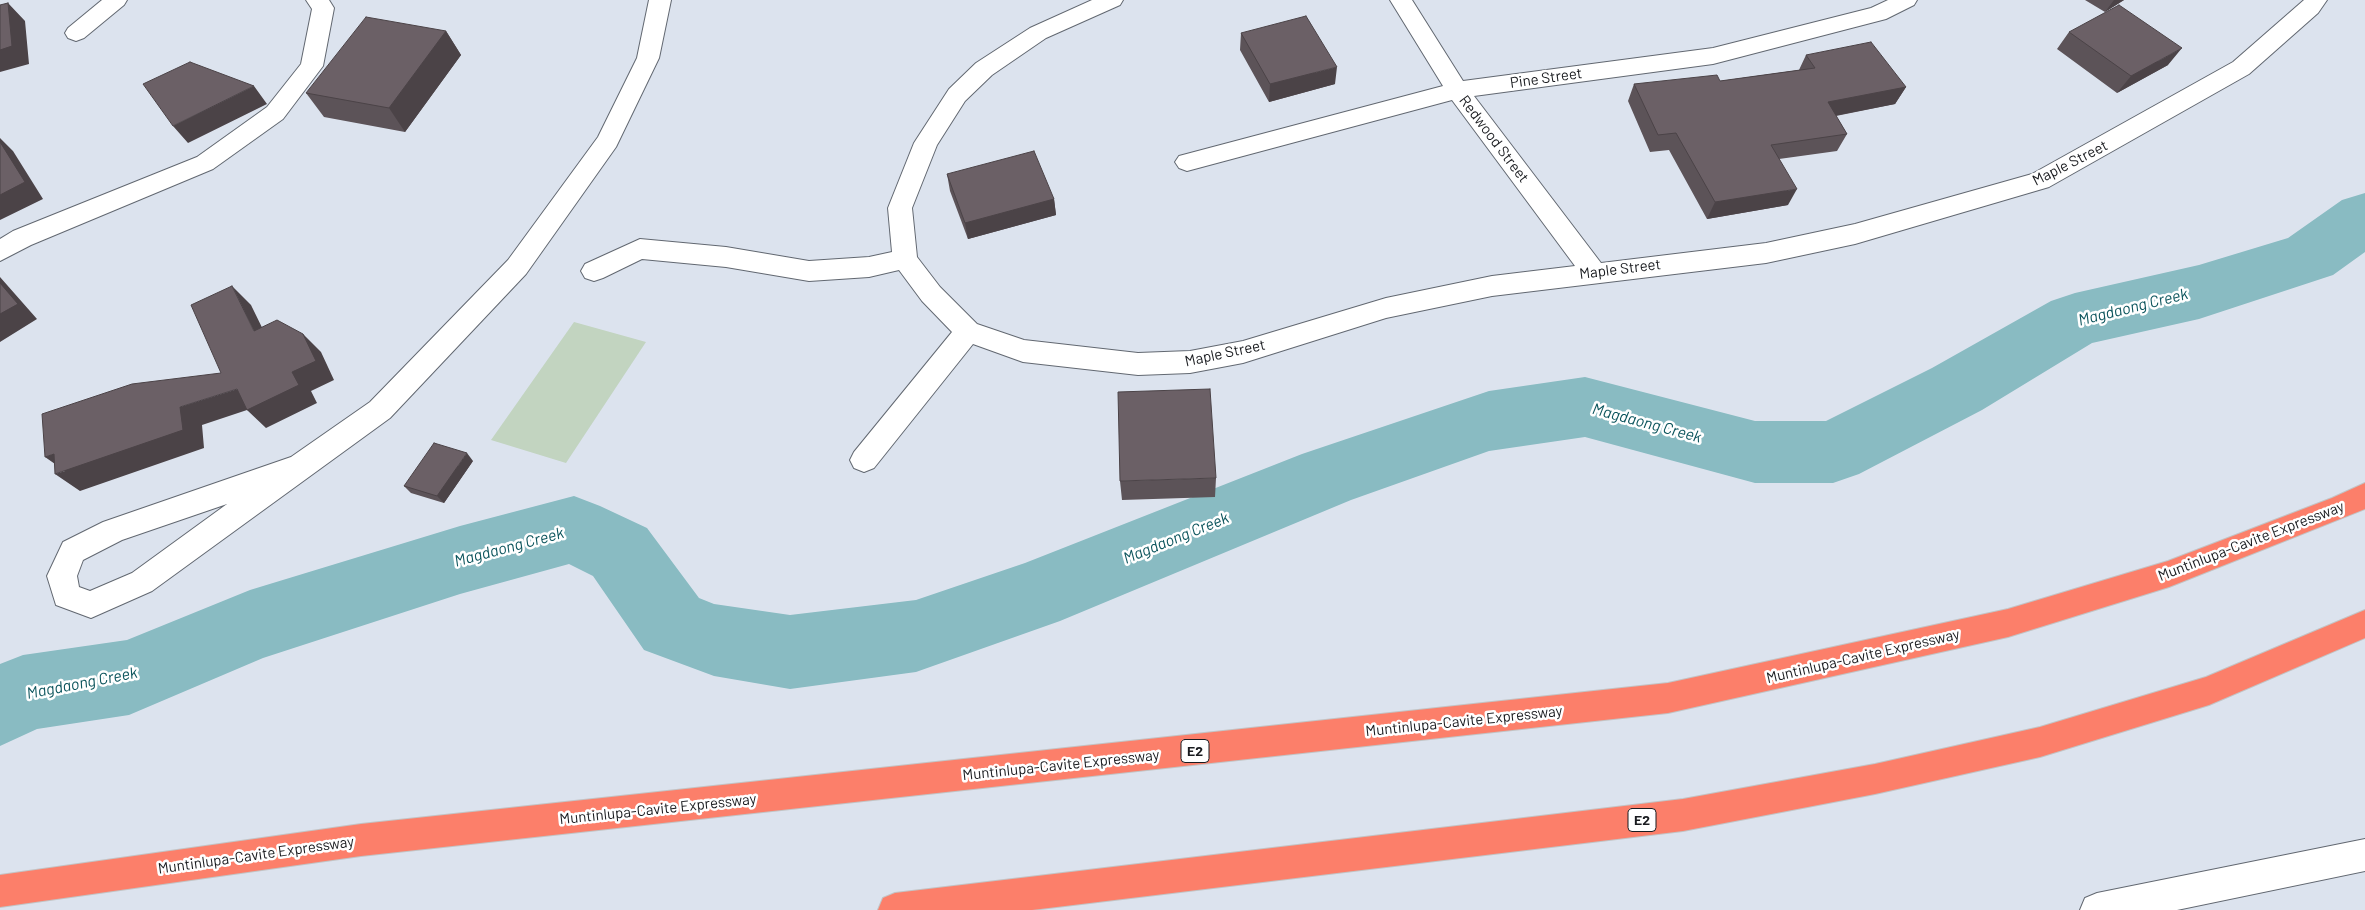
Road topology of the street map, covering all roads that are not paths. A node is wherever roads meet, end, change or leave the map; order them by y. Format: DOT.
graph roads {
  1 [pos="116,0"];
  2 [pos="317,0"];
  3 [pos="660,0"];
  4 [pos="1112,0"];
  5 [pos="1401,0"];
  6 [pos="1906,0"];
  7 [pos="2316,0"];
  8 [pos="76,33"];
  9 [pos="1457,90"];
  10 [pos="1187,162"];
  11 [pos="0,251"];
  12 [pos="905,259"];
  13 [pos="594,271"];
  14 [pos="1594,272"];
  15 [pos="968,331"];
  16 [pos="864,460"];
  17 [pos="300,466"];
  18 [pos="2365,495"];
  19 [pos="2365,624"];
  20 [pos="2365,855"];
  21 [pos="0,891"];
  22 [pos="895,910"];
  23 [pos="2097,910"];
  1 -- 8 [label="street"];
  2 -- 11 [label="street"];
  3 -- 17 [label="street"];
  4 -- 12 [label="street"];
  5 -- 9 [label="street, Redwood Street"];
  6 -- 9 [label="street, Pine Street"];
  7 -- 14 [label="street, Maple Street"];
  9 -- 10 [label="street, Pine Street"];
  9 -- 14 [label="street, Redwood Street"];
  12 -- 13 [label="street"];
  12 -- 15 [label="street, Maple Street"];
  14 -- 15 [label="street, Maple Street"];
  15 -- 16 [label="street"];
  17 -- 17 [label="street"];
  18 -- 21 [label="highway, Muntinlupa-Cavite Expressway / E2"];
  19 -- 22 [label="highway, E2"];
  20 -- 23 [label="street"];
}
